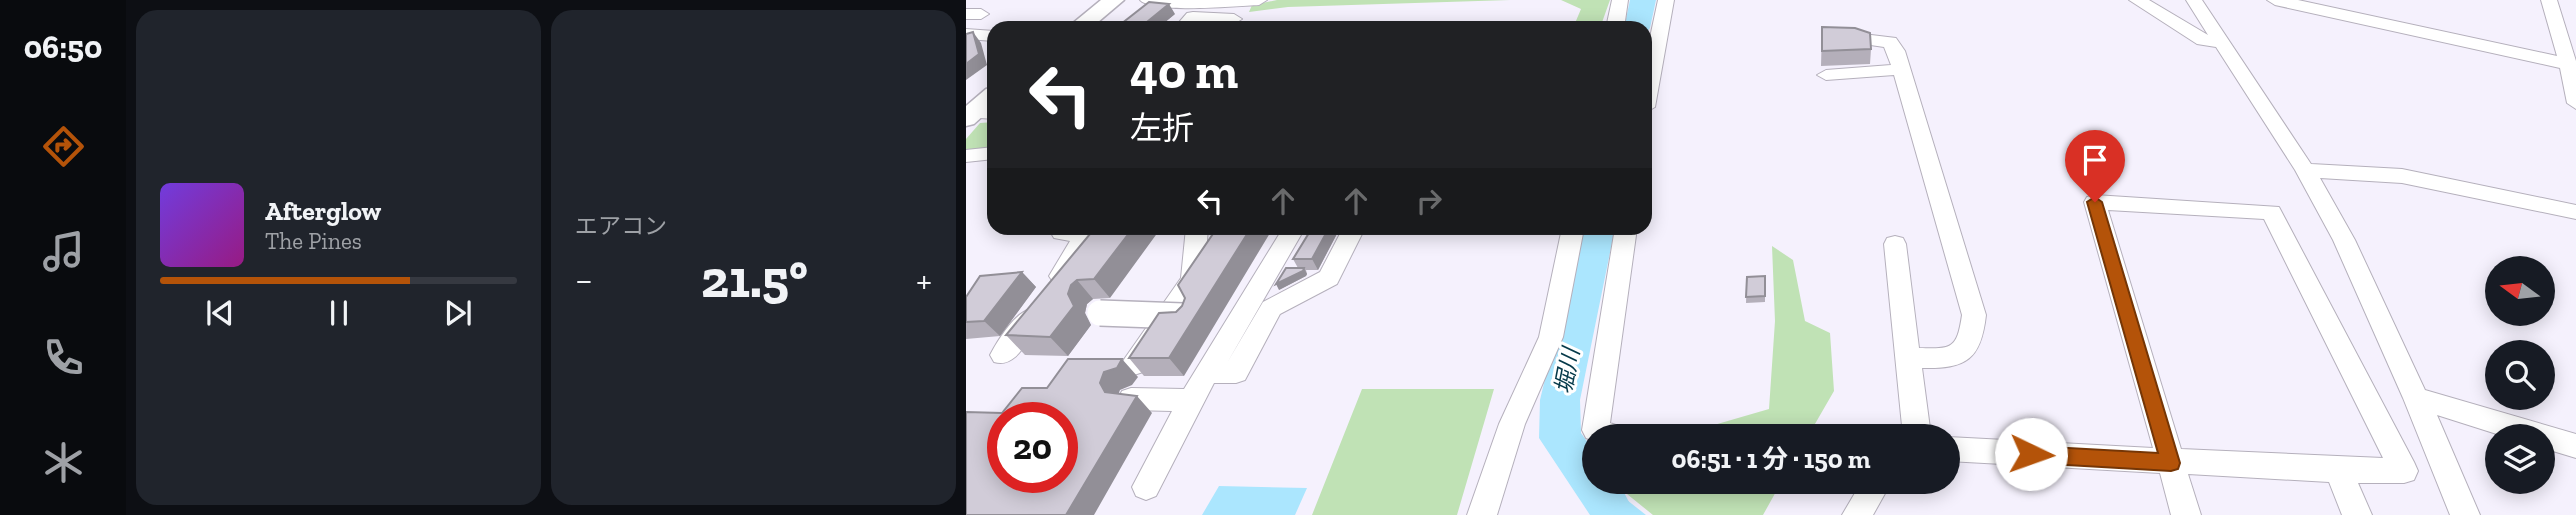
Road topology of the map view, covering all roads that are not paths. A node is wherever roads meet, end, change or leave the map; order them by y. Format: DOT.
graph roads {
  1 [pos="1114,0"];
  2 [pos="1148,0"];
  3 [pos="1620,0"];
  4 [pos="1666,0"];
  5 [pos="2137,0"];
  6 [pos="2194,0"];
  7 [pos="2275,0"];
  8 [pos="1252,1"];
  9 [pos="2551,6"];
  10 [pos="2576,18"];
  11 [pos="1087,21"];
  12 [pos="1189,21"];
  13 [pos="1214,21"];
  14 [pos="1233,21"];
  15 [pos="1616,21"];
  16 [pos="966,35"];
  17 [pos="987,36"];
  18 [pos="1863,39"];
  19 [pos="2220,42"];
  20 [pos="2568,64"];
  21 [pos="1903,69"];
  22 [pos="1652,71"];
  23 [pos="1826,75"];
  24 [pos="2576,103"];
  25 [pos="987,154"];
  26 [pos="966,156"];
  27 [pos="2305,170"];
  28 [pos="2576,212"];
  29 [pos="1078,235"];
  30 [pos="1196,235"];
  31 [pos="1290,235"];
  32 [pos="1350,235"];
  33 [pos="1572,235"];
  34 [pos="1625,235"];
  35 [pos="1895,244"];
  36 [pos="1100,313"];
  37 [pos="1183,316"];
  38 [pos="1003,355"];
  39 [pos="1908,358"];
  40 [pos="1134,365"];
  41 [pos="1208,373"];
  42 [pos="2416,398"];
  43 [pos="1131,399"];
  44 [pos="1192,400"];
  45 [pos="1597,424"];
  46 [pos="1916,424"];
  47 [pos="2503,424"];
  48 [pos="2555,440"];
  49 [pos="2576,446"];
  50 [pos="1960,450"];
  51 [pos="2171,463"];
  52 [pos="2338,470"];
  53 [pos="1146,487"];
  54 [pos="1870,494"];
  55 [pos="1482,515"];
  56 [pos="1857,515"];
  57 [pos="2186,515"];
  58 [pos="2357,515"];
  59 [pos="2465,515"];
  1 -- 11 [label="main road"];
  2 -- 8 [label="street"];
  3 -- 15 [label="street"];
  4 -- 22 [label="street"];
  5 -- 19 [label="street"];
  6 -- 19 [label="street"];
  7 -- 20 [label="street"];
  8 -- 14 [label="street"];
  9 -- 10 [label="street"];
  9 -- 20 [label="street"];
  12 -- 13 [label="street"];
  16 -- 17 [label="street"];
  18 -- 21 [label="street"];
  19 -- 27 [label="street"];
  20 -- 24 [label="street"];
  21 -- 23 [label="street"];
  21 -- 39 [label="street"];
  25 -- 26 [label="street"];
  27 -- 28 [label="street"];
  27 -- 42 [label="street"];
  29 -- 38 [label="street"];
  30 -- 40 [label="street"];
  31 -- 41 [label="street"];
  32 -- 41 [label="street"];
  33 -- 55 [label="street"];
  34 -- 45 [label="street"];
  35 -- 39 [label="street"];
  36 -- 37 [label="street, bridge"];
  39 -- 46 [label="street"];
  41 -- 44 [label="street"];
  42 -- 47 [label="street"];
  42 -- 59 [label="street"];
  43 -- 44 [label="street"];
  44 -- 53 [label="street"];
  48 -- 49 [label="street"];
  50 -- 51 [label="street"];
  51 -- 52 [label="street"];
  51 -- 52 [label="street"];
  51 -- 57 [label="street"];
  52 -- 58 [label="street"];
  54 -- 56 [label="street"];
}
